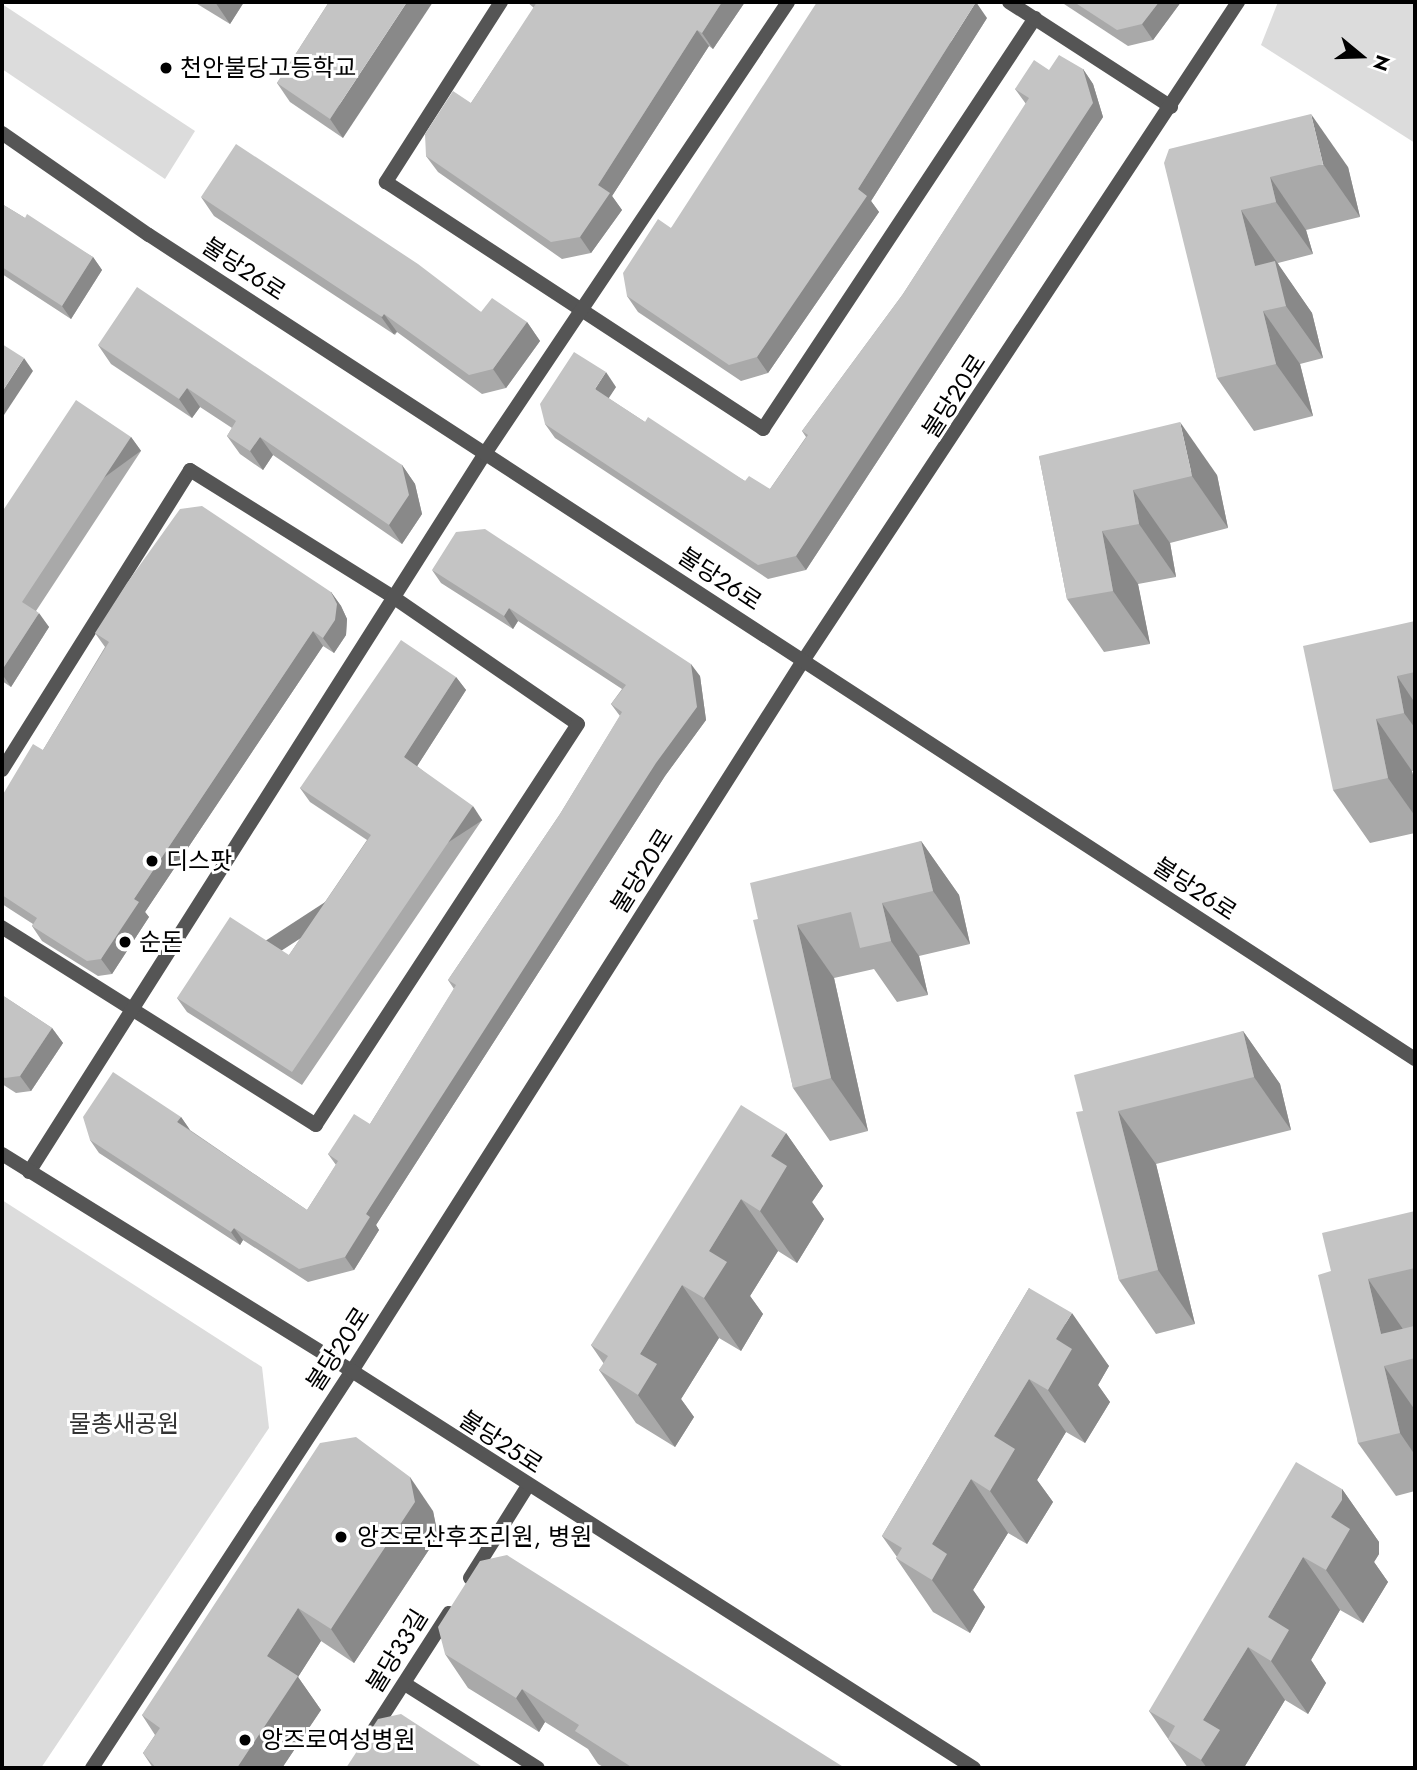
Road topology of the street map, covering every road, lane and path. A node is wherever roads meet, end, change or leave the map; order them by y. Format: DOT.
graph roads {
  1 [pos="501,2"];
  2 [pos="788,2"];
  3 [pos="1009,2"];
  4 [pos="1238,2"];
  5 [pos="1035,18"];
  6 [pos="1171,107"];
  7 [pos="2,133"];
  8 [pos="583,310"];
  9 [pos="486,452"];
  10 [pos="393,597"];
  11 [pos="803,660"];
  12 [pos="2,770"];
  13 [pos="2,927"];
  14 [pos="135,1011"];
  15 [pos="1415,1059"];
  16 [pos="2,1154"];
  17 [pos="29,1172"];
  18 [pos="352,1371"];
  19 [pos="527,1486"];
  20 [pos="405,1684"];
  21 [pos="363,1747"];
  22 [pos="92,1768"];
  23 [pos="538,1768"];
  24 [pos="974,1768"];
  1 -- 8 [label="street"];
  2 -- 8 [label="street"];
  3 -- 5 [label="street"];
  4 -- 6 [label="street, 불당20로"];
  5 -- 6 [label="street"];
  5 -- 8 [label="street"];
  6 -- 11 [label="street, 불당20로"];
  7 -- 9 [label="street, 불당26로"];
  8 -- 9 [label="street"];
  9 -- 10 [label="street"];
  9 -- 11 [label="street, 불당26로"];
  10 -- 12 [label="street"];
  10 -- 14 [label="street"];
  10 -- 14 [label="street"];
  11 -- 15 [label="street, 불당26로"];
  11 -- 18 [label="street, 불당20로"];
  13 -- 14 [label="street"];
  14 -- 17 [label="street"];
  16 -- 17 [label="street, 불당25로"];
  17 -- 18 [label="street, 불당25로"];
  18 -- 19 [label="street, 불당25로"];
  18 -- 22 [label="street, 불당20로"];
  19 -- 20 [label="street, 불당33길"];
  19 -- 24 [label="street, 불당25로"];
  20 -- 21 [label="street, 불당33길"];
  20 -- 23 [label="street"];
}
